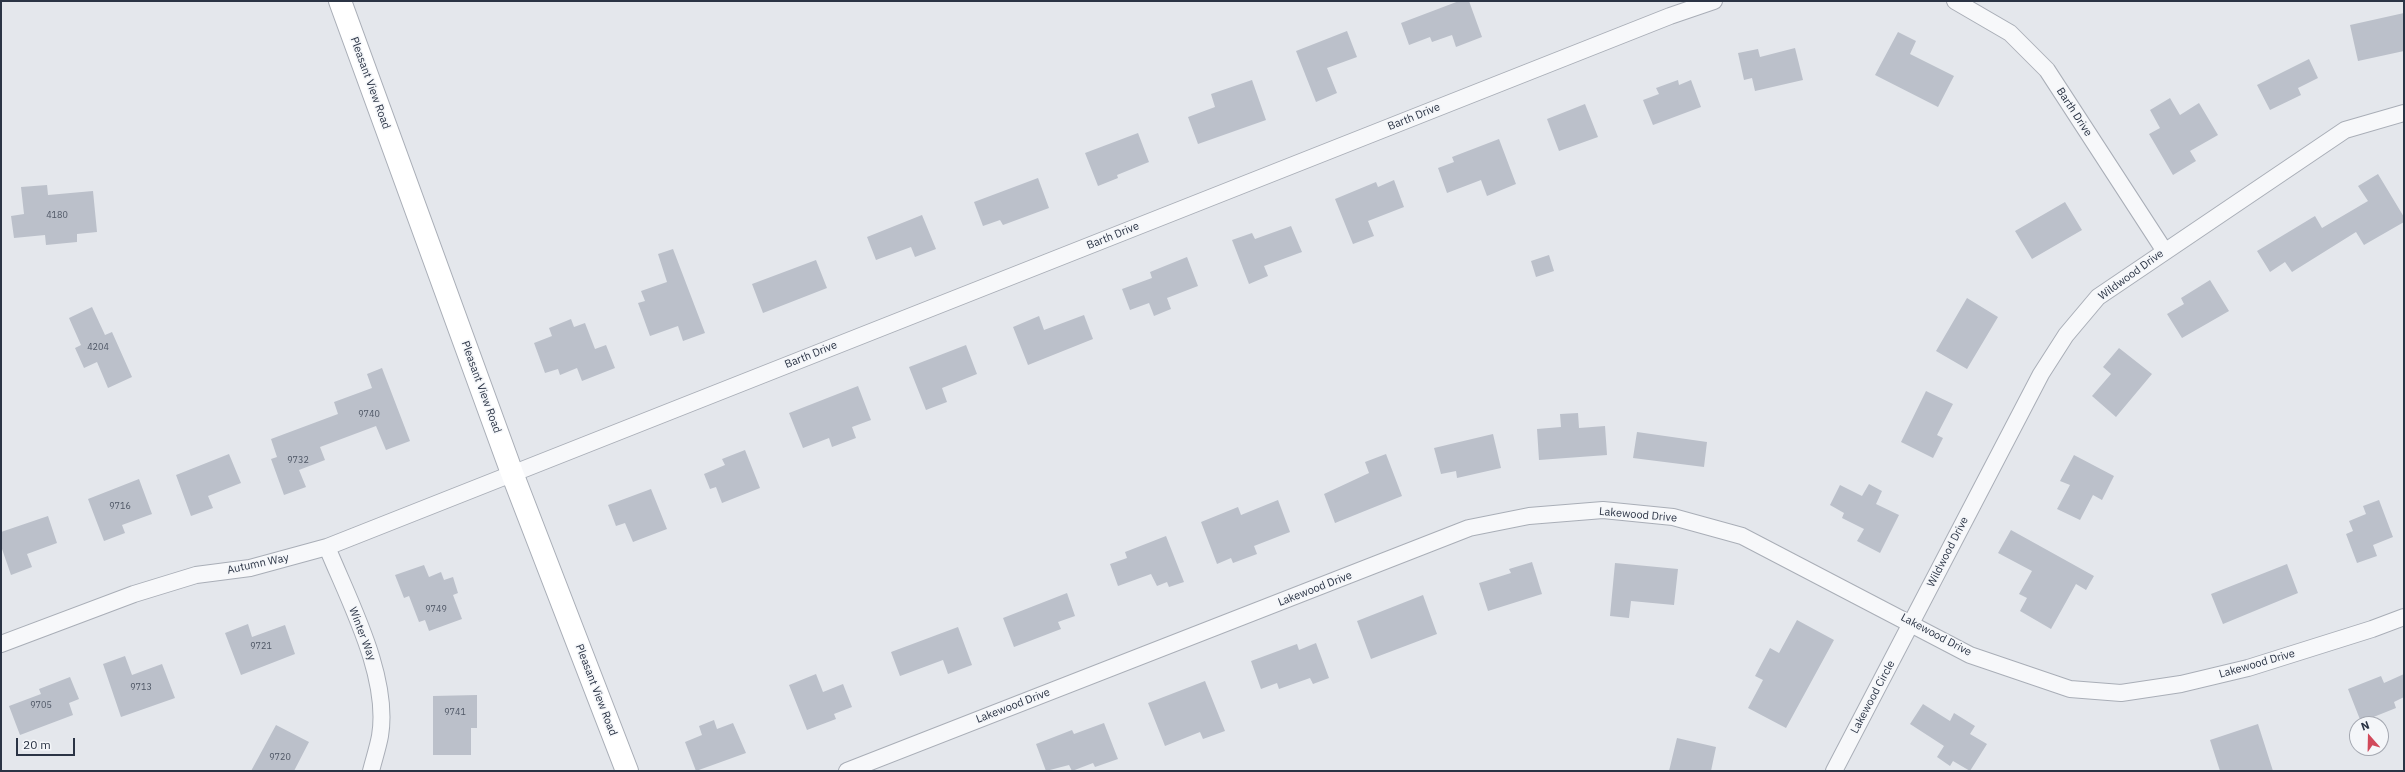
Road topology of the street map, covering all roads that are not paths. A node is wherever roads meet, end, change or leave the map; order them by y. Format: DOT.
graph roads {
  1 [pos="340,1"];
  2 [pos="1714,1"];
  3 [pos="1955,1"];
  4 [pos="2404,113"];
  5 [pos="2164,250"];
  6 [pos="512,473"];
  7 [pos="327,547"];
  8 [pos="2404,617"];
  9 [pos="1912,622"];
  10 [pos="1,644"];
  11 [pos="371,771"];
  12 [pos="627,771"];
  13 [pos="847,771"];
  14 [pos="1834,771"];
  1 -- 6 [label="main road, Pleasant View Road"];
  2 -- 6 [label="street, Barth Drive"];
  3 -- 5 [label="street, Barth Drive"];
  4 -- 5 [label="street, Wildwood Drive"];
  5 -- 9 [label="street, Wildwood Drive"];
  6 -- 7 [label="street, Autumn Way"];
  6 -- 12 [label="main road, Pleasant View Road"];
  7 -- 10 [label="street, Autumn Way"];
  7 -- 11 [label="street, Winter Way"];
  8 -- 9 [label="street, Lakewood Drive"];
  9 -- 13 [label="street, Lakewood Drive"];
  9 -- 14 [label="street, Lakewood Circle"];
}
